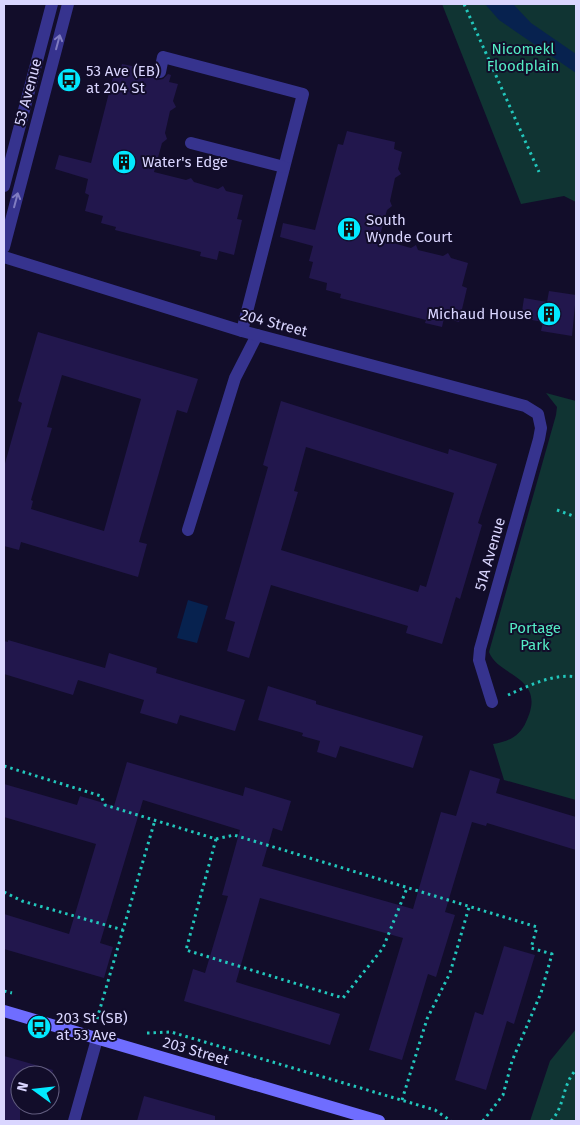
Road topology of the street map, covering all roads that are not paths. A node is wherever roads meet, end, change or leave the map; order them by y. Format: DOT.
graph roads {
  1 [pos="52,4"];
  2 [pos="68,4"];
  3 [pos="160,72"];
  4 [pos="191,143"];
  5 [pos="284,168"];
  6 [pos="4,186"];
  7 [pos="4,247"];
  8 [pos="4,257"];
  9 [pos="242,331"];
  10 [pos="257,335"];
  11 [pos="538,414"];
  12 [pos="188,530"];
  13 [pos="492,702"];
  14 [pos="4,1011"];
  15 [pos="96,1039"];
  16 [pos="74,1121"];
  17 [pos="379,1121"];
  1 -- 6 [label="street, 53 Avenue"];
  7 -- 2 [label="street, 53 Avenue, one-way"];
  3 -- 5 [label="street"];
  4 -- 5 [label="street"];
  5 -- 9 [label="street"];
  8 -- 9 [label="street, 204 Street"];
  9 -- 10 [label="street, 204 Street"];
  10 -- 11 [label="street, 204 Street"];
  10 -- 12 [label="street"];
  11 -- 13 [label="street, 51A Avenue"];
  14 -- 15 [label="main road, 203 Street"];
  15 -- 16 [label="street"];
  15 -- 17 [label="main road, 203 Street"];
}
